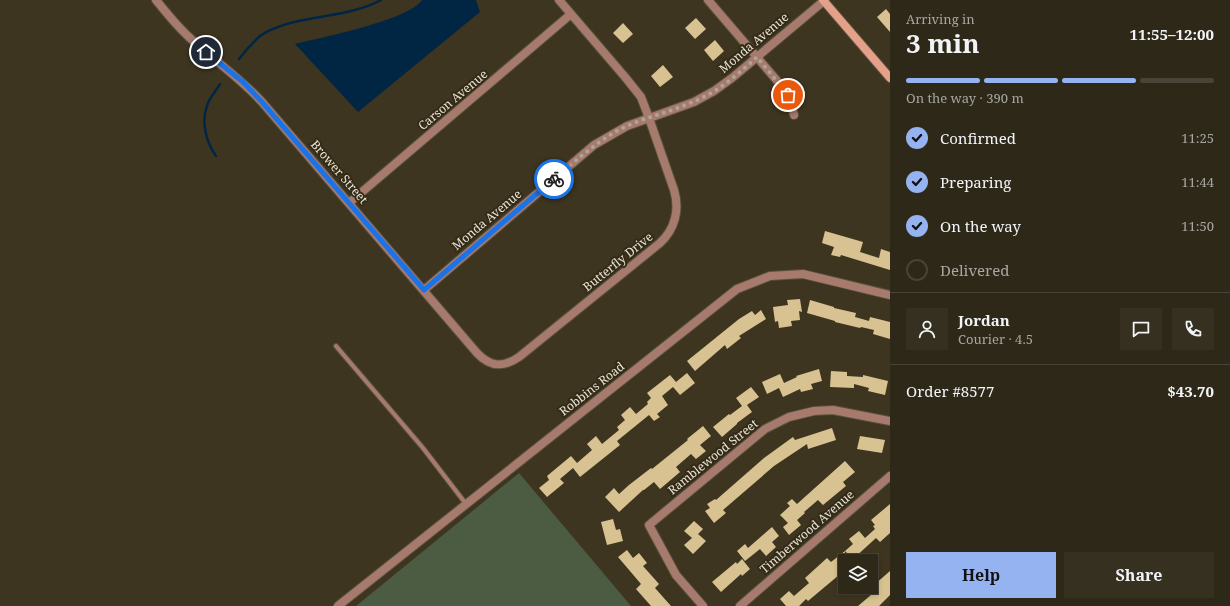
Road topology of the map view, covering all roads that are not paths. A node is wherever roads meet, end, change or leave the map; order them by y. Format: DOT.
graph roads {
  1 [pos="156,0"];
  2 [pos="559,0"];
  3 [pos="708,0"];
  4 [pos="824,0"];
  5 [pos="572,14"];
  6 [pos="757,57"];
  7 [pos="890,78"];
  8 [pos="794,115"];
  9 [pos="650,118"];
  10 [pos="349,203"];
  11 [pos="424,290"];
  12 [pos="890,295"];
  13 [pos="336,346"];
  14 [pos="497,364"];
  15 [pos="890,421"];
  16 [pos="890,476"];
  17 [pos="467,504"];
  18 [pos="338,606"];
  19 [pos="703,606"];
  20 [pos="740,606"];
  1 -- 10 [label="street, Brower Street"];
  2 -- 5 [label="street, Butterfly Drive"];
  3 -- 6 [label="street"];
  4 -- 6 [label="street, Monda Avenue"];
  4 -- 7 [label="main road"];
  5 -- 9 [label="street, Butterfly Drive"];
  5 -- 10 [label="street, Carson Avenue"];
  6 -- 8 [label="street"];
  6 -- 9 [label="street, Monda Avenue"];
  9 -- 11 [label="street, Monda Avenue"];
  9 -- 14 [label="street, Butterfly Drive"];
  10 -- 11 [label="street, Brower Street"];
  11 -- 14 [label="street, Brower Street"];
  12 -- 17 [label="street, Robbins Road"];
  13 -- 17 [label="lane"];
  15 -- 19 [label="street, Ramblewood Street"];
  16 -- 20 [label="street, Timberwood Avenue"];
  17 -- 18 [label="street, Robbins Road"];
}
